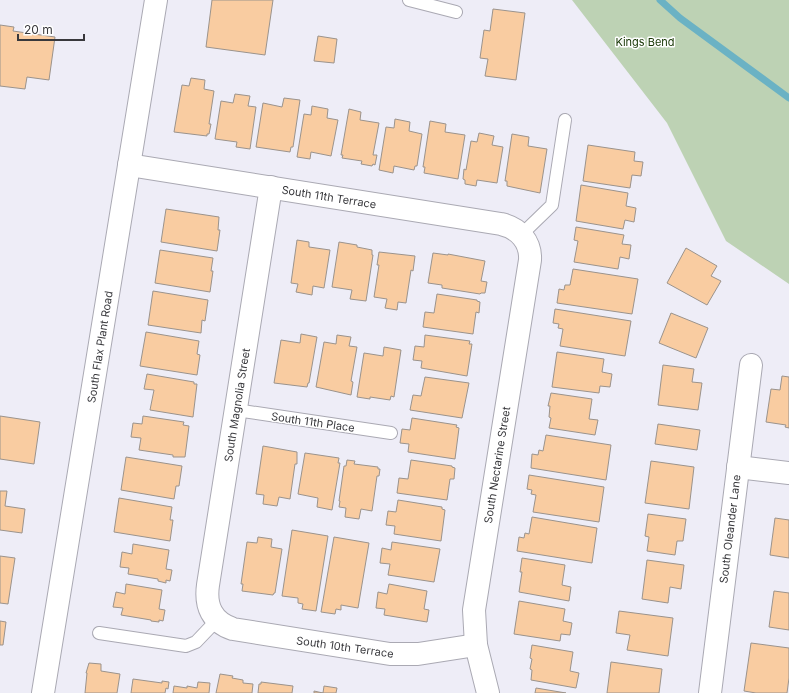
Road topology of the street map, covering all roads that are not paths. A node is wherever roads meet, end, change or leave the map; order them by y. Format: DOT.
graph roads {
  1 [pos="156,0"];
  2 [pos="409,0"];
  3 [pos="456,12"];
  4 [pos="565,120"];
  5 [pos="129,165"];
  6 [pos="271,187"];
  7 [pos="522,237"];
  8 [pos="751,365"];
  9 [pos="236,410"];
  10 [pos="390,434"];
  11 [pos="738,467"];
  12 [pos="789,473"];
  13 [pos="217,620"];
  14 [pos="98,633"];
  15 [pos="476,645"];
  16 [pos="44,693"];
  17 [pos="488,693"];
  18 [pos="710,693"];
  1 -- 5 [label="street, South Flax Plant Road"];
  2 -- 3 [label="lane"];
  4 -- 7 [label="lane"];
  5 -- 6 [label="street, South 11th Terrace"];
  5 -- 16 [label="street, South Flax Plant Road"];
  6 -- 7 [label="street, South 11th Terrace"];
  6 -- 9 [label="street, South Magnolia Street"];
  7 -- 15 [label="street, South Nectarine Street"];
  8 -- 11 [label="street, South Oleander Lane"];
  9 -- 10 [label="lane, South 11th Place"];
  9 -- 13 [label="street, South Magnolia Street"];
  11 -- 12 [label="street"];
  11 -- 18 [label="street, South Oleander Lane"];
  13 -- 14 [label="lane"];
  13 -- 15 [label="street, South 10th Terrace"];
  15 -- 17 [label="street, South Nectarine Street"];
}
